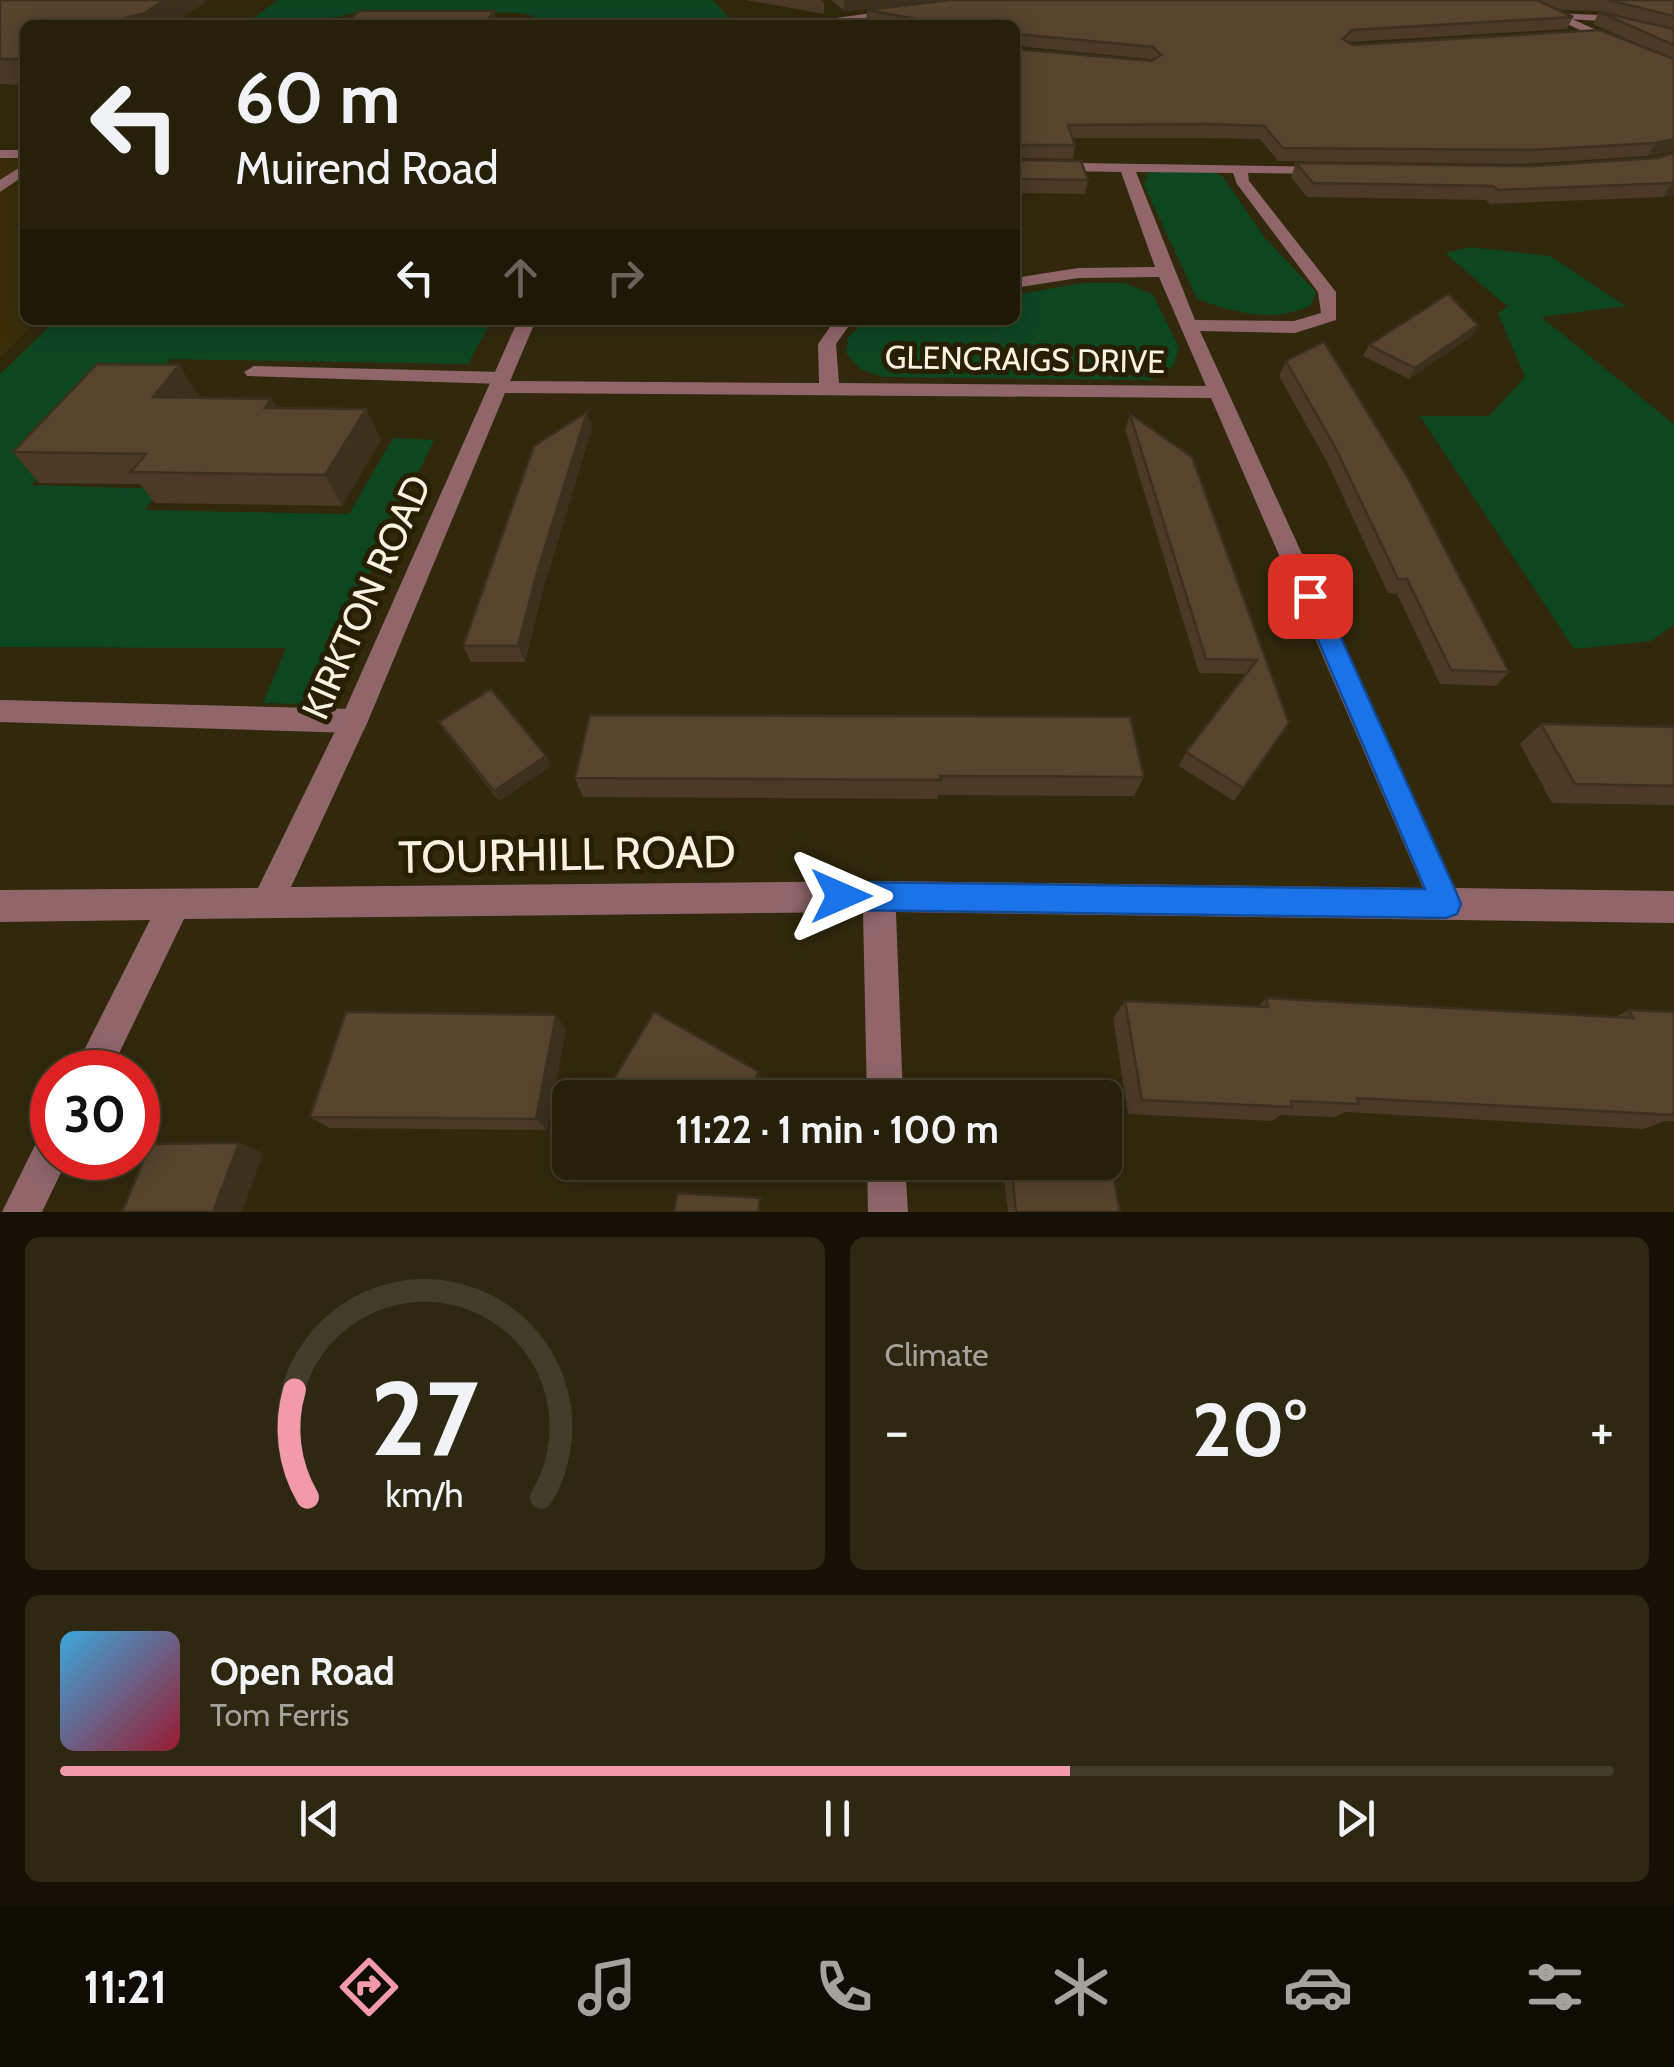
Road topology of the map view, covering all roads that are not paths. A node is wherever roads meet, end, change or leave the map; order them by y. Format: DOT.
graph roads {
  1 [pos="1521,0"];
  2 [pos="828,8"];
  3 [pos="917,10"];
  4 [pos="1553,15"];
  5 [pos="843,20"];
  6 [pos="858,20"];
  7 [pos="1595,34"];
  8 [pos="1560,36"];
  9 [pos="1674,36"];
  10 [pos="1674,70"];
  11 [pos="1020,166"];
  12 [pos="1127,167"];
  13 [pos="1240,168"];
  14 [pos="1334,170"];
  15 [pos="20,172"];
  16 [pos="0,187"];
  17 [pos="1165,272"];
  18 [pos="1020,282"];
  19 [pos="525,325"];
  20 [pos="840,325"];
  21 [pos="1190,325"];
  22 [pos="254,372"];
  23 [pos="500,383"];
  24 [pos="828,387"];
  25 [pos="1220,392"];
  26 [pos="0,711"];
  27 [pos="354,721"];
  28 [pos="879,896"];
  29 [pos="268,901"];
  30 [pos="1446,904"];
  31 [pos="0,906"];
  32 [pos="174,906"];
  33 [pos="1674,908"];
  34 [pos="102,1050"];
  35 [pos="884,1080"];
  36 [pos="37,1180"];
  37 [pos="887,1180"];
  38 [pos="22,1212"];
  39 [pos="888,1212"];
  1 -- 4 [label="street"];
  2 -- 5 [label="street"];
  3 -- 6 [label="street"];
  4 -- 7 [label="street"];
  4 -- 9 [label="street"];
  7 -- 8 [label="street"];
  7 -- 10 [label="street"];
  11 -- 12 [label="street"];
  12 -- 13 [label="street"];
  12 -- 17 [label="street"];
  13 -- 14 [label="street"];
  13 -- 21 [label="street"];
  15 -- 16 [label="street"];
  17 -- 18 [label="street"];
  17 -- 21 [label="street"];
  19 -- 23 [label="street, KIRKTON ROAD"];
  20 -- 24 [label="street, GLENCRAIGS DRIVE"];
  21 -- 25 [label="street"];
  22 -- 23 [label="street, GLENCRAIGS DRIVE"];
  23 -- 24 [label="street, GLENCRAIGS DRIVE"];
  23 -- 27 [label="street, KIRKTON ROAD"];
  24 -- 25 [label="street, GLENCRAIGS DRIVE"];
  25 -- 30 [label="street"];
  26 -- 27 [label="street"];
  27 -- 29 [label="street, KIRKTON ROAD"];
  28 -- 29 [label="street, TOURHILL ROAD"];
  28 -- 30 [label="street, TOURHILL ROAD"];
  28 -- 35 [label="street"];
  29 -- 32 [label="street, TOURHILL ROAD"];
  30 -- 33 [label="street, TOURHILL ROAD"];
  31 -- 32 [label="street, TOURHILL ROAD"];
  32 -- 34 [label="street"];
  36 -- 38 [label="street"];
  37 -- 39 [label="street"];
}
